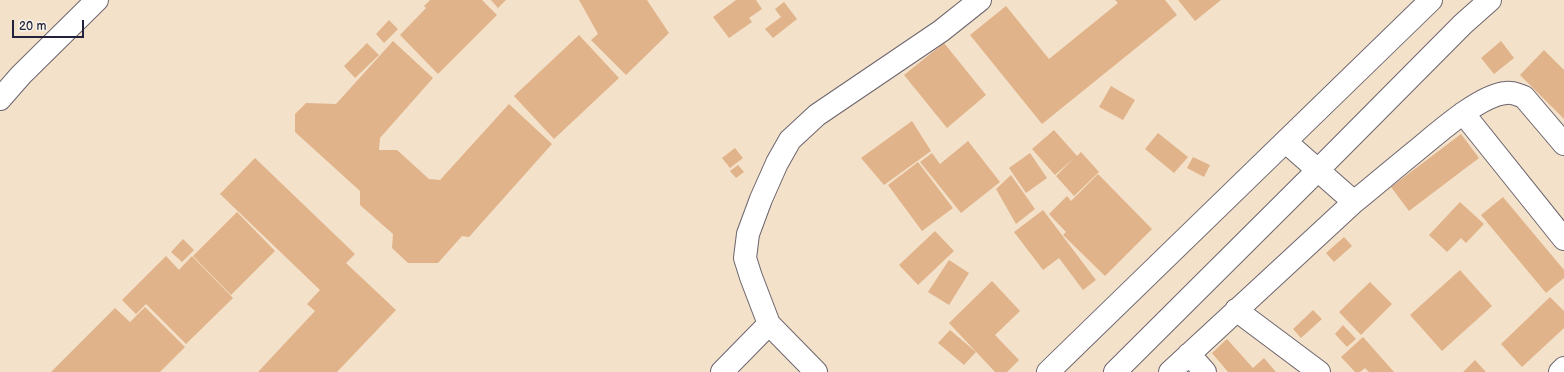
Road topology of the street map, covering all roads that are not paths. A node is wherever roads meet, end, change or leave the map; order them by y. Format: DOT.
graph roads {
  1 [pos="97,0"];
  2 [pos="980,0"];
  3 [pos="1431,0"];
  4 [pos="1490,0"];
  5 [pos="0,99"];
  6 [pos="1464,113"];
  7 [pos="1286,142"];
  8 [pos="1564,144"];
  9 [pos="1318,170"];
  10 [pos="1354,202"];
  11 [pos="1564,240"];
  12 [pos="1236,310"];
  13 [pos="769,324"];
  14 [pos="1189,354"];
  15 [pos="1564,368"];
  16 [pos="722,372"];
  17 [pos="816,372"];
  18 [pos="1048,372"];
  19 [pos="1115,372"];
  20 [pos="1170,372"];
  21 [pos="1205,372"];
  22 [pos="1319,372"];
  23 [pos="1560,372"];
  1 -- 5 [label="street"];
  2 -- 13 [label="street"];
  3 -- 7 [label="street"];
  4 -- 9 [label="street"];
  6 -- 8 [label="street"];
  6 -- 10 [label="street"];
  6 -- 11 [label="street"];
  7 -- 9 [label="street"];
  7 -- 18 [label="street"];
  9 -- 10 [label="street"];
  9 -- 19 [label="street"];
  10 -- 12 [label="street"];
  12 -- 14 [label="street"];
  12 -- 22 [label="street"];
  13 -- 16 [label="street"];
  13 -- 17 [label="street"];
  14 -- 20 [label="street"];
  14 -- 21 [label="street"];
  15 -- 23 [label="street"];
}
